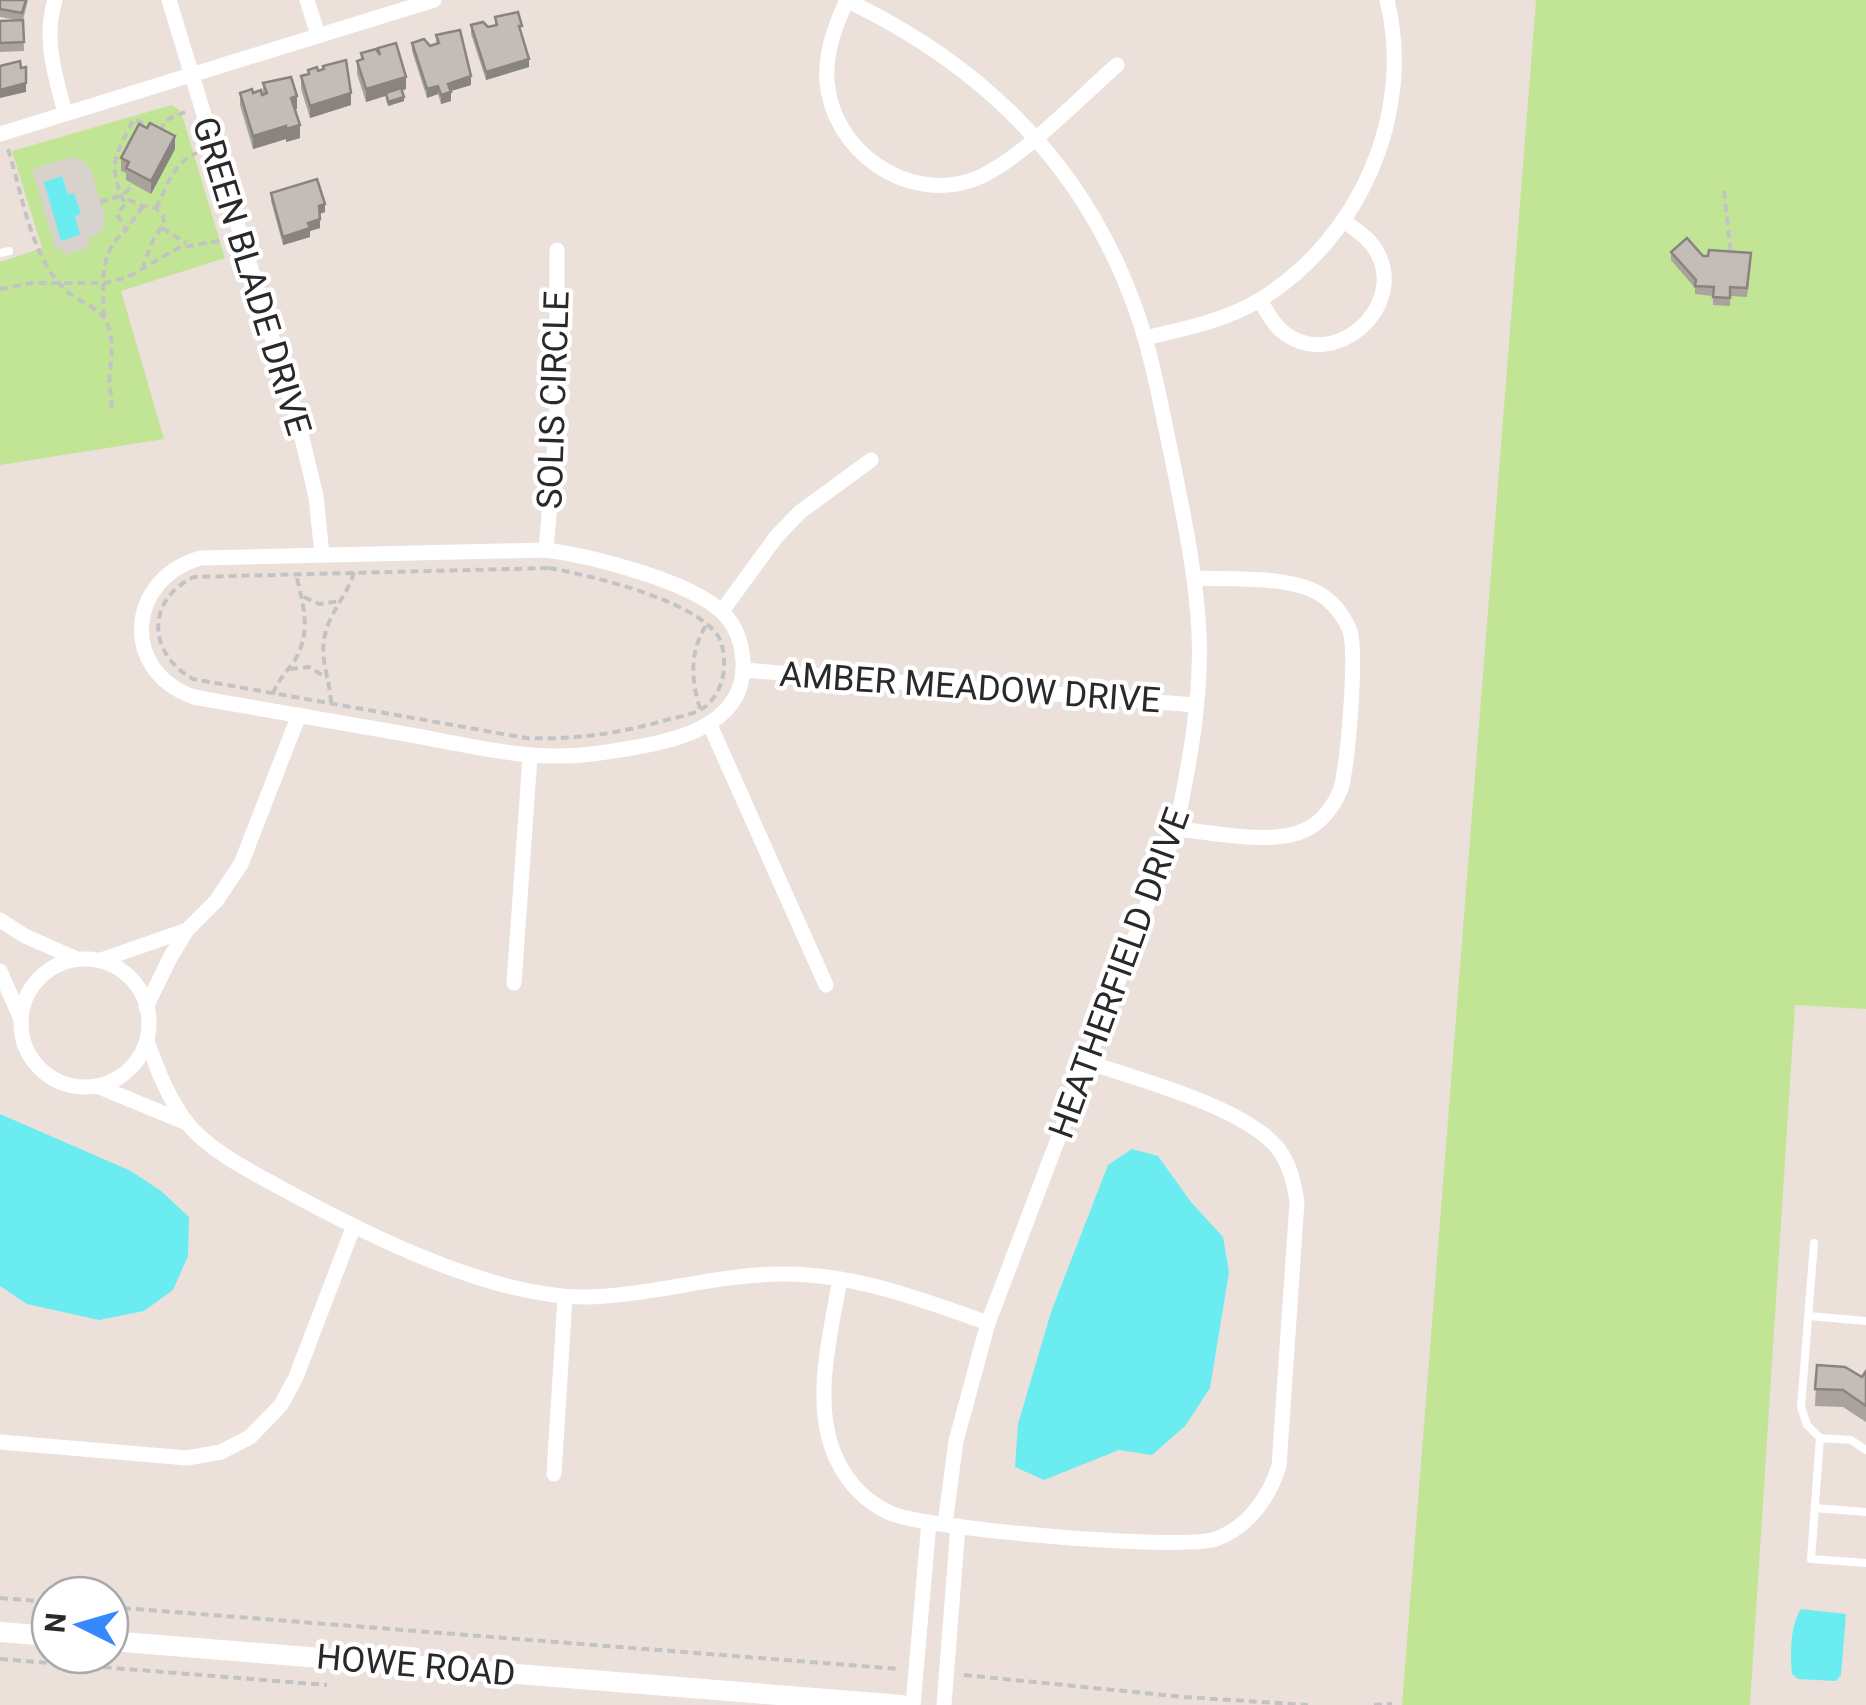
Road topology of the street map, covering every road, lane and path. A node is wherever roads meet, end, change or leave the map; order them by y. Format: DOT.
graph roads {
  1 [pos="54,0"];
  2 [pos="169,0"];
  3 [pos="306,0"];
  4 [pos="434,0"];
  5 [pos="847,0"];
  6 [pos="1387,0"];
  7 [pos="318,35"];
  8 [pos="1116,65"];
  9 [pos="191,74"];
  10 [pos="185,112"];
  11 [pos="65,113"];
  12 [pos="1035,136"];
  13 [pos="4,141"];
  14 [pos="197,153"];
  15 [pos="134,185"];
  16 [pos="1724,191"];
  17 [pos="122,199"];
  18 [pos="100,202"];
  19 [pos="143,206"];
  20 [pos="156,208"];
  21 [pos="1344,221"];
  22 [pos="162,228"];
  23 [pos="126,230"];
  24 [pos="223,240"];
  25 [pos="190,244"];
  26 [pos="557,250"];
  27 [pos="1731,260"];
  28 [pos="142,269"];
  29 [pos="58,283"];
  30 [pos="103,283"];
  31 [pos="0,289"];
  32 [pos="1260,300"];
  33 [pos="104,317"];
  34 [pos="1146,338"];
  35 [pos="111,410"];
  36 [pos="871,460"];
  37 [pos="546,550"];
  38 [pos="322,555"];
  39 [pos="354,572"];
  40 [pos="296,574"];
  41 [pos="1195,578"];
  42 [pos="301,594"];
  43 [pos="341,601"];
  44 [pos="722,611"];
  45 [pos="707,624"];
  46 [pos="743,670"];
  47 [pos="286,671"];
  48 [pos="327,678"];
  49 [pos="273,694"];
  50 [pos="331,704"];
  51 [pos="1196,705"];
  52 [pos="700,709"];
  53 [pos="299,716"];
  54 [pos="710,725"];
  55 [pos="530,757"];
  56 [pos="1176,829"];
  57 [pos="0,920"];
  58 [pos="188,930"];
  59 [pos="77,959"];
  60 [pos="100,960"];
  61 [pos="0,971"];
  62 [pos="514,984"];
  63 [pos="826,985"];
  64 [pos="146,1007"];
  65 [pos="20,1016"];
  66 [pos="146,1041"];
  67 [pos="1090,1062"];
  68 [pos="97,1086"];
  69 [pos="187,1122"];
  70 [pos="353,1228"];
  71 [pos="1814,1243"];
  72 [pos="840,1279"];
  73 [pos="565,1298"];
  74 [pos="1808,1316"];
  75 [pos="1866,1321"];
  76 [pos="988,1323"];
  77 [pos="1820,1438"];
  78 [pos="0,1442"];
  79 [pos="1866,1450"];
  80 [pos="554,1474"];
  81 [pos="1814,1508"];
  82 [pos="1866,1512"];
  83 [pos="944,1524"];
  84 [pos="1866,1563"];
  85 [pos="0,1598"];
  86 [pos="30,1600"];
  87 [pos="130,1609"];
  88 [pos="0,1632"];
  89 [pos="30,1634"];
  90 [pos="130,1643"];
  91 [pos="0,1659"];
  92 [pos="916,1670"];
  93 [pos="946,1673"];
  94 [pos="327,1685"];
  95 [pos="768,1699"];
  96 [pos="1392,1704"];
  97 [pos="902,1705"];
  98 [pos="913,1705"];
  99 [pos="944,1705"];
  100 [pos="1308,1705"];
  101 [pos="1374,1705"];
  1 -- 11 [label="street"];
  2 -- 9 [label="street, GREEN BLADE DRIVE"];
  3 -- 7 [label="street"];
  4 -- 7 [label="street"];
  5 -- 12 [label="street, HEATHERFIELD DRIVE"];
  5 -- 12 [label="street"];
  6 -- 21 [label="street"];
  7 -- 9 [label="street"];
  8 -- 12 [label="street"];
  9 -- 11 [label="street"];
  9 -- 38 [label="street, GREEN BLADE DRIVE"];
  10 -- 17 [label="path"];
  11 -- 13 [label="street"];
  12 -- 34 [label="street, HEATHERFIELD DRIVE"];
  13 -- 29 [label="path"];
  14 -- 20 [label="path"];
  15 -- 17 [label="path"];
  16 -- 27 [label="path"];
  17 -- 18 [label="path"];
  17 -- 19 [label="path"];
  17 -- 23 [label="path"];
  19 -- 20 [label="path"];
  19 -- 23 [label="path"];
  20 -- 22 [label="path"];
  21 -- 32 [label="street"];
  21 -- 32 [label="street"];
  22 -- 25 [label="path"];
  22 -- 28 [label="path"];
  23 -- 30 [label="path"];
  24 -- 25 [label="path"];
  25 -- 28 [label="path"];
  26 -- 37 [label="street, SOLIS CIRCLE"];
  28 -- 30 [label="path"];
  29 -- 30 [label="path"];
  29 -- 31 [label="path"];
  29 -- 33 [label="path"];
  30 -- 33 [label="path"];
  32 -- 34 [label="street"];
  33 -- 35 [label="path"];
  34 -- 41 [label="street, HEATHERFIELD DRIVE"];
  36 -- 44 [label="street"];
  37 -- 38 [label="street"];
  37 -- 44 [label="street"];
  38 -- 53 [label="street"];
  39 -- 40 [label="path"];
  39 -- 43 [label="path"];
  39 -- 45 [label="path"];
  40 -- 42 [label="path"];
  40 -- 49 [label="path"];
  41 -- 51 [label="street, HEATHERFIELD DRIVE"];
  41 -- 56 [label="street"];
  42 -- 43 [label="path"];
  42 -- 47 [label="path"];
  43 -- 48 [label="path"];
  44 -- 46 [label="street"];
  45 -- 52 [label="path"];
  45 -- 52 [label="path"];
  46 -- 51 [label="street, AMBER MEADOW DRIVE"];
  46 -- 54 [label="street"];
  47 -- 48 [label="path"];
  47 -- 49 [label="path"];
  48 -- 50 [label="path"];
  49 -- 50 [label="path"];
  50 -- 52 [label="path"];
  51 -- 56 [label="street, HEATHERFIELD DRIVE"];
  53 -- 55 [label="street"];
  53 -- 58 [label="street"];
  54 -- 55 [label="street"];
  54 -- 63 [label="street"];
  55 -- 62 [label="street"];
  56 -- 67 [label="street, HEATHERFIELD DRIVE"];
  57 -- 59 [label="street"];
  58 -- 60 [label="street"];
  58 -- 64 [label="street"];
  59 -- 60 [label="street"];
  59 -- 65 [label="street"];
  60 -- 64 [label="street"];
  61 -- 65 [label="street"];
  64 -- 66 [label="street"];
  65 -- 68 [label="street"];
  66 -- 68 [label="street"];
  66 -- 69 [label="street"];
  67 -- 76 [label="street, HEATHERFIELD DRIVE"];
  67 -- 83 [label="street"];
  68 -- 69 [label="street"];
  69 -- 70 [label="street"];
  70 -- 73 [label="street"];
  70 -- 78 [label="street"];
  71 -- 74 [label="lane"];
  72 -- 73 [label="street"];
  72 -- 76 [label="street"];
  72 -- 83 [label="street"];
  73 -- 80 [label="street"];
  74 -- 75 [label="lane"];
  74 -- 77 [label="lane"];
  76 -- 83 [label="street, HEATHERFIELD DRIVE"];
  77 -- 79 [label="lane"];
  77 -- 81 [label="lane"];
  81 -- 82 [label="lane"];
  81 -- 84 [label="lane"];
  83 -- 92 [label="street, HEATHERFIELD DRIVE"];
  83 -- 93 [label="street, HEATHERFIELD DRIVE"];
  85 -- 86 [label="path"];
  87 -- 92 [label="path"];
  88 -- 89 [label="street"];
  90 -- 95 [label="street, HOWE ROAD"];
  91 -- 94 [label="path"];
  92 -- 98 [label="street, HEATHERFIELD DRIVE"];
  93 -- 99 [label="street, HEATHERFIELD DRIVE"];
  93 -- 100 [label="path"];
  95 -- 97 [label="street, HOWE ROAD"];
  96 -- 101 [label="path"];
}
